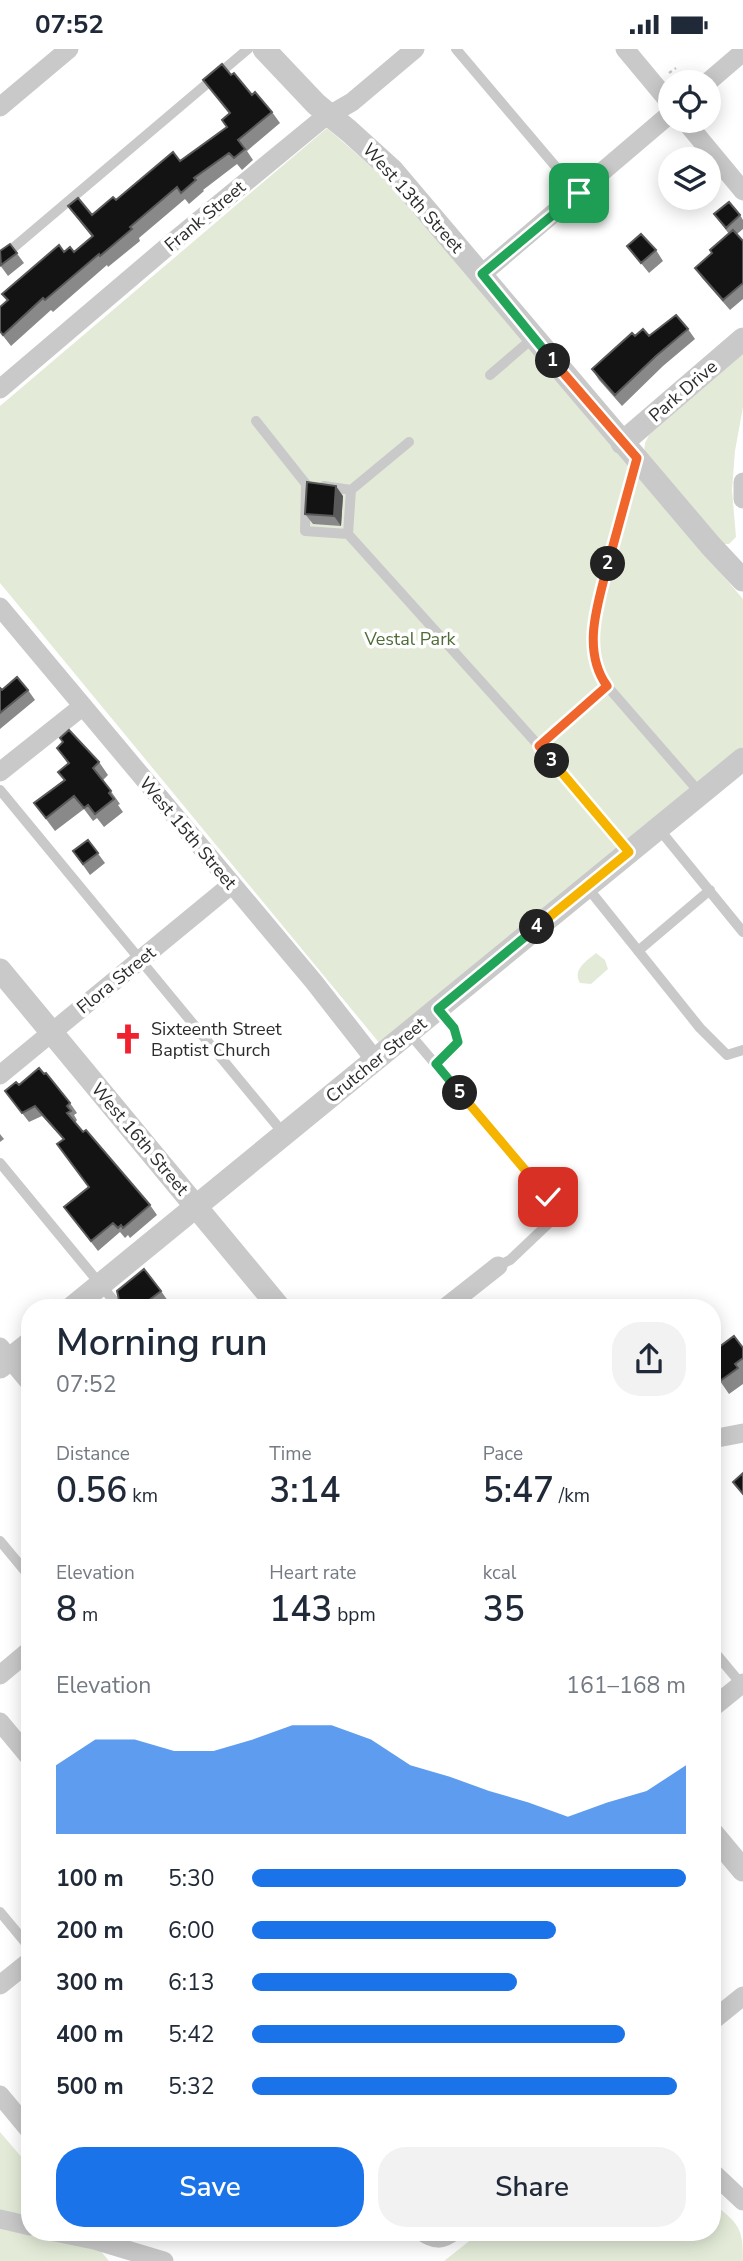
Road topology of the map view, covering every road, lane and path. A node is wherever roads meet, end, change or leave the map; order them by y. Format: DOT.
graph roads {
  1 [pos="69,49"];
  2 [pos="248,49"];
  3 [pos="264,49"];
  4 [pos="415,49"];
  5 [pos="456,49"];
  6 [pos="625,49"];
  7 [pos="743,52"];
  8 [pos="721,71"];
  9 [pos="658,89"];
  10 [pos="0,107"];
  11 [pos="330,115"];
  12 [pos="658,124"];
  13 [pos="695,133"];
  14 [pos="743,191"];
  15 [pos="579,193"];
  16 [pos="0,259"];
  17 [pos="482,274"];
  18 [pos="534,338"];
  19 [pos="743,339"];
  20 [pos="490,375"];
  21 [pos="0,389"];
  22 [pos="257,421"];
  23 [pos="409,442"];
  24 [pos="629,450"];
  25 [pos="743,482"];
  26 [pos="306,484"];
  27 [pos="351,490"];
  28 [pos="743,499"];
  29 [pos="348,534"];
  30 [pos="743,580"];
  31 [pos="0,607"];
  32 [pos="607,686"];
  33 [pos="83,706"];
  34 [pos="539,746"];
  35 [pos="743,759"];
  36 [pos="0,772"];
  37 [pos="0,790"];
  38 [pos="701,794"];
  39 [pos="659,828"];
  40 [pos="629,852"];
  41 [pos="231,885"];
  42 [pos="587,887"];
  43 [pos="710,891"];
  44 [pos="743,932"];
  45 [pos="638,951"];
  46 [pos="140,960"];
  47 [pos="0,970"];
  48 [pos="438,1009"];
  49 [pos="52,1032"];
  50 [pos="409,1032"];
  51 [pos="743,1050"];
  52 [pos="375,1060"];
  53 [pos="436,1064"];
  54 [pos="0,1075"];
  55 [pos="284,1135"];
  56 [pos="0,1163"];
  57 [pos="196,1207"];
  58 [pos="498,1266"];
  59 [pos="100,1285"];
  60 [pos="83,1299"];
  61 [pos="112,1299"];
  62 [pos="272,1299"];
  63 [pos="456,1299"];
  64 [pos="21,1348"];
  65 [pos="3,1358"];
  66 [pos="21,1375"];
  67 [pos="743,1433"];
  68 [pos="721,1437"];
  69 [pos="0,1541"];
  70 [pos="21,1566"];
  71 [pos="21,1658"];
  72 [pos="721,1659"];
  73 [pos="0,1675"];
  74 [pos="743,1684"];
  75 [pos="721,1701"];
  76 [pos="0,1722"];
  77 [pos="21,1747"];
  78 [pos="721,1844"];
  79 [pos="743,1870"];
  80 [pos="0,1912"];
  81 [pos="21,1937"];
  82 [pos="21,1968"];
  83 [pos="0,1985"];
  84 [pos="743,1996"];
  85 [pos="721,2014"];
  86 [pos="0,2095"];
  87 [pos="21,2120"];
  88 [pos="721,2180"];
  89 [pos="743,2201"];
  90 [pos="0,2219"];
  91 [pos="21,2224"];
  92 [pos="95,2241"];
  93 [pos="164,2261"];
  1 -- 10 [label="street"];
  2 -- 16 [label="lane"];
  3 -- 11 [label="street, West 13th Street"];
  4 -- 11 [label="street, Frank Street"];
  5 -- 15 [label="lane"];
  6 -- 9 [label="street"];
  7 -- 8 [label="street"];
  11 -- 17 [label="street, West 13th Street"];
  11 -- 21 [label="street, Frank Street"];
  12 -- 15 [label="street"];
  13 -- 14 [label="street"];
  15 -- 17 [label="street"];
  17 -- 18 [label="street, West 13th Street"];
  18 -- 20 [label="lane"];
  18 -- 24 [label="street, West 13th Street"];
  19 -- 24 [label="street, Park Drive"];
  22 -- 26 [label="lane"];
  23 -- 27 [label="lane"];
  24 -- 30 [label="street, West 13th Street"];
  24 -- 32 [label="lane"];
  25 -- 28 [label="street"];
  26 -- 27 [label="lane"];
  26 -- 29 [label="lane"];
  27 -- 29 [label="lane"];
  29 -- 34 [label="lane"];
  31 -- 33 [label="street, West 15th Street"];
  32 -- 34 [label="lane"];
  32 -- 38 [label="lane"];
  33 -- 36 [label="street"];
  33 -- 41 [label="street, West 15th Street"];
  34 -- 40 [label="lane"];
  35 -- 38 [label="street, Crutcher Street"];
  37 -- 46 [label="lane"];
  38 -- 39 [label="street, Crutcher Street"];
  39 -- 40 [label="street, Crutcher Street"];
  39 -- 43 [label="lane"];
  40 -- 42 [label="street, Crutcher Street"];
  41 -- 46 [label="street, Flora Street"];
  41 -- 52 [label="street, West 15th Street"];
  42 -- 45 [label="lane"];
  42 -- 48 [label="street, Crutcher Street"];
  43 -- 44 [label="lane"];
  43 -- 45 [label="lane"];
  45 -- 51 [label="lane"];
  46 -- 49 [label="street, Flora Street"];
  46 -- 55 [label="lane"];
  47 -- 49 [label="street, West 16th Street"];
  48 -- 50 [label="street, Crutcher Street"];
  48 -- 53 [label="lane"];
  49 -- 54 [label="street, Flora Street"];
  49 -- 57 [label="street, West 16th Street"];
  50 -- 52 [label="street, Crutcher Street"];
  50 -- 53 [label="lane"];
  52 -- 55 [label="street, Crutcher Street"];
  53 -- 58 [label="lane"];
  55 -- 57 [label="street, Crutcher Street"];
  56 -- 59 [label="lane"];
  57 -- 59 [label="street, Crutcher Street"];
  57 -- 62 [label="street, West 16th Street"];
  58 -- 63 [label="street"];
  59 -- 60 [label="street, Crutcher Street"];
  59 -- 61 [label="lane"];
  64 -- 65 [label="street"];
  65 -- 66 [label="street"];
  67 -- 68 [label="street"];
  69 -- 70 [label="lane"];
  71 -- 73 [label="street"];
  72 -- 74 [label="lane"];
  74 -- 75 [label="street"];
  76 -- 77 [label="street"];
  78 -- 79 [label="street"];
  80 -- 81 [label="lane"];
  82 -- 83 [label="street"];
  84 -- 85 [label="street"];
  86 -- 87 [label="street"];
  88 -- 89 [label="street"];
  90 -- 91 [label="street"];
  92 -- 93 [label="street"];
}
